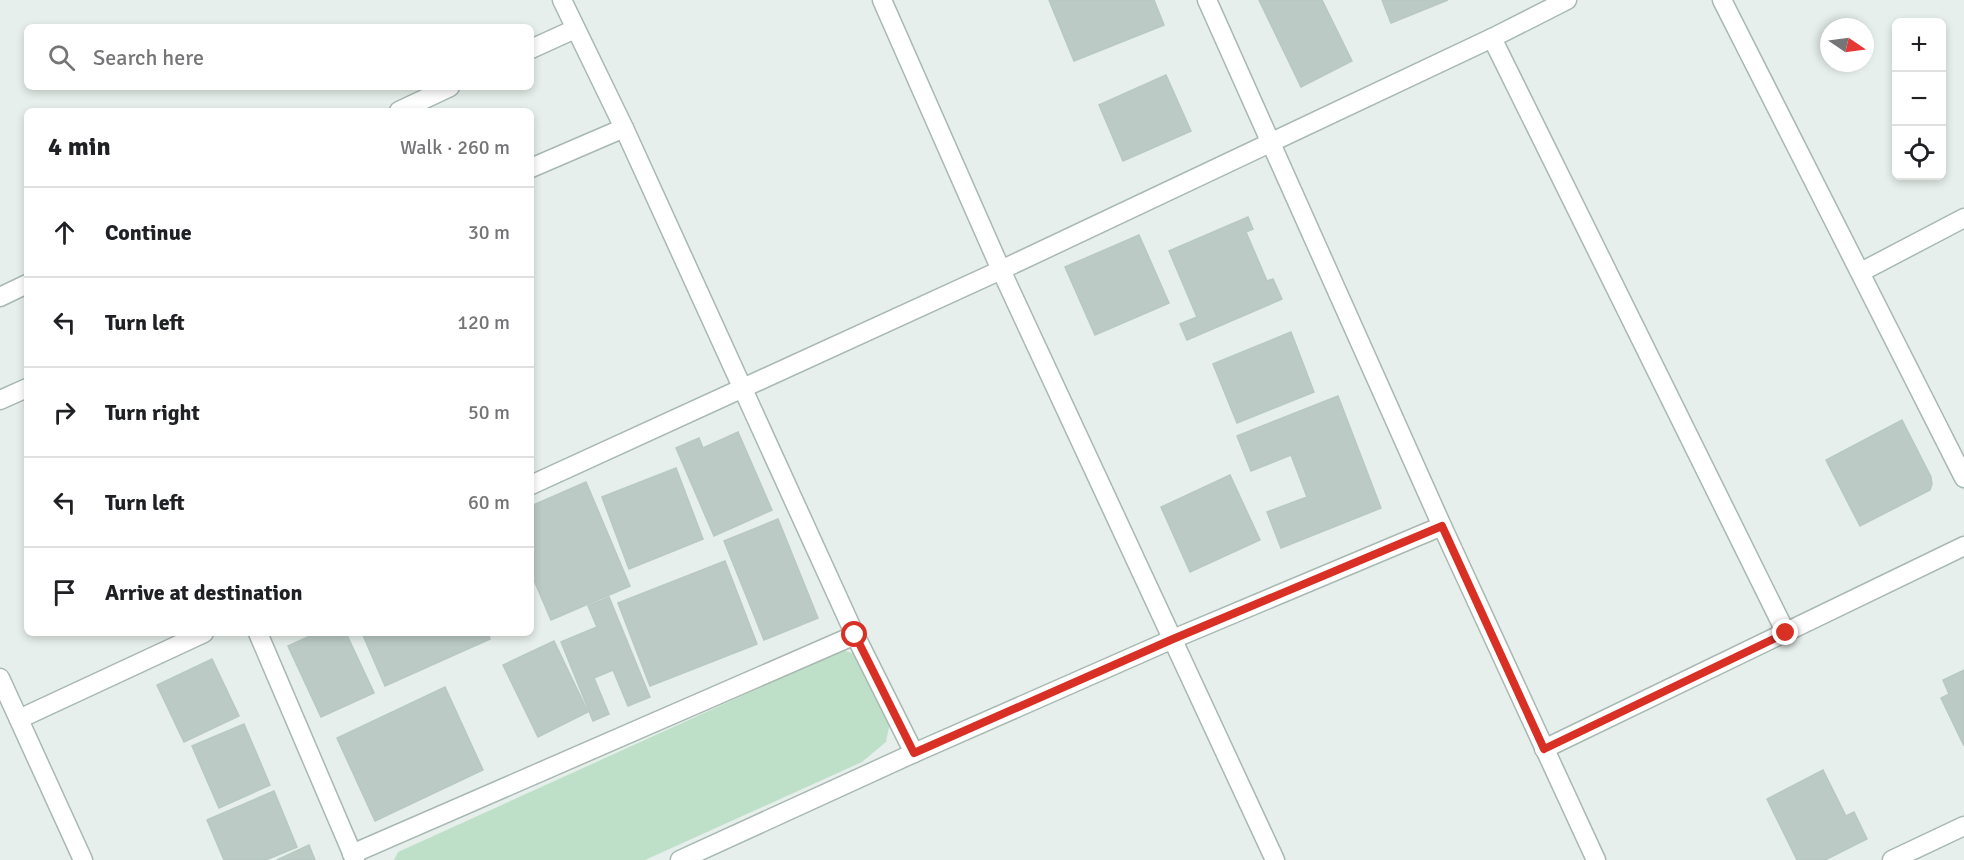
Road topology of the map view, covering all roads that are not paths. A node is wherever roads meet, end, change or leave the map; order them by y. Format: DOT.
graph roads {
  1 [pos="562,0"];
  2 [pos="882,0"];
  3 [pos="1207,0"];
  4 [pos="1567,0"];
  5 [pos="1722,0"];
  6 [pos="575,29"];
  7 [pos="1492,38"];
  8 [pos="534,49"];
  9 [pos="444,90"];
  10 [pos="405,108"];
  11 [pos="624,128"];
  12 [pos="1272,142"];
  13 [pos="534,167"];
  14 [pos="1964,218"];
  15 [pos="1002,270"];
  16 [pos="1861,272"];
  17 [pos="24,285"];
  18 [pos="0,297"];
  19 [pos="24,389"];
  20 [pos="743,389"];
  21 [pos="0,400"];
  22 [pos="1964,478"];
  23 [pos="534,483"];
  24 [pos="1442,526"];
  25 [pos="1964,546"];
  26 [pos="1786,633"];
  27 [pos="855,635"];
  28 [pos="198,636"];
  29 [pos="259,636"];
  30 [pos="1173,639"];
  31 [pos="0,678"];
  32 [pos="19,719"];
  33 [pos="1544,749"];
  34 [pos="914,753"];
  35 [pos="1964,826"];
  36 [pos="354,857"];
  37 [pos="83,860"];
  38 [pos="680,860"];
  39 [pos="1275,860"];
  40 [pos="1596,860"];
  41 [pos="1892,860"];
  1 -- 6 [label="street"];
  2 -- 15 [label="street"];
  3 -- 12 [label="street"];
  4 -- 7 [label="street"];
  5 -- 16 [label="street"];
  6 -- 8 [label="street"];
  6 -- 11 [label="street"];
  7 -- 12 [label="street"];
  7 -- 26 [label="street"];
  9 -- 10 [label="street"];
  11 -- 13 [label="street"];
  11 -- 20 [label="street"];
  12 -- 15 [label="street"];
  12 -- 24 [label="street"];
  14 -- 16 [label="street"];
  15 -- 20 [label="street"];
  15 -- 30 [label="street"];
  16 -- 22 [label="street"];
  17 -- 18 [label="street"];
  19 -- 21 [label="street"];
  20 -- 23 [label="street"];
  20 -- 27 [label="street"];
  24 -- 30 [label="street"];
  24 -- 33 [label="street"];
  25 -- 26 [label="street"];
  26 -- 33 [label="street"];
  27 -- 34 [label="street"];
  27 -- 36 [label="street"];
  28 -- 32 [label="street"];
  29 -- 36 [label="street"];
  30 -- 34 [label="street"];
  30 -- 39 [label="street"];
  31 -- 32 [label="street"];
  32 -- 37 [label="street"];
  33 -- 40 [label="street"];
  34 -- 38 [label="street"];
  35 -- 41 [label="street"];
}
